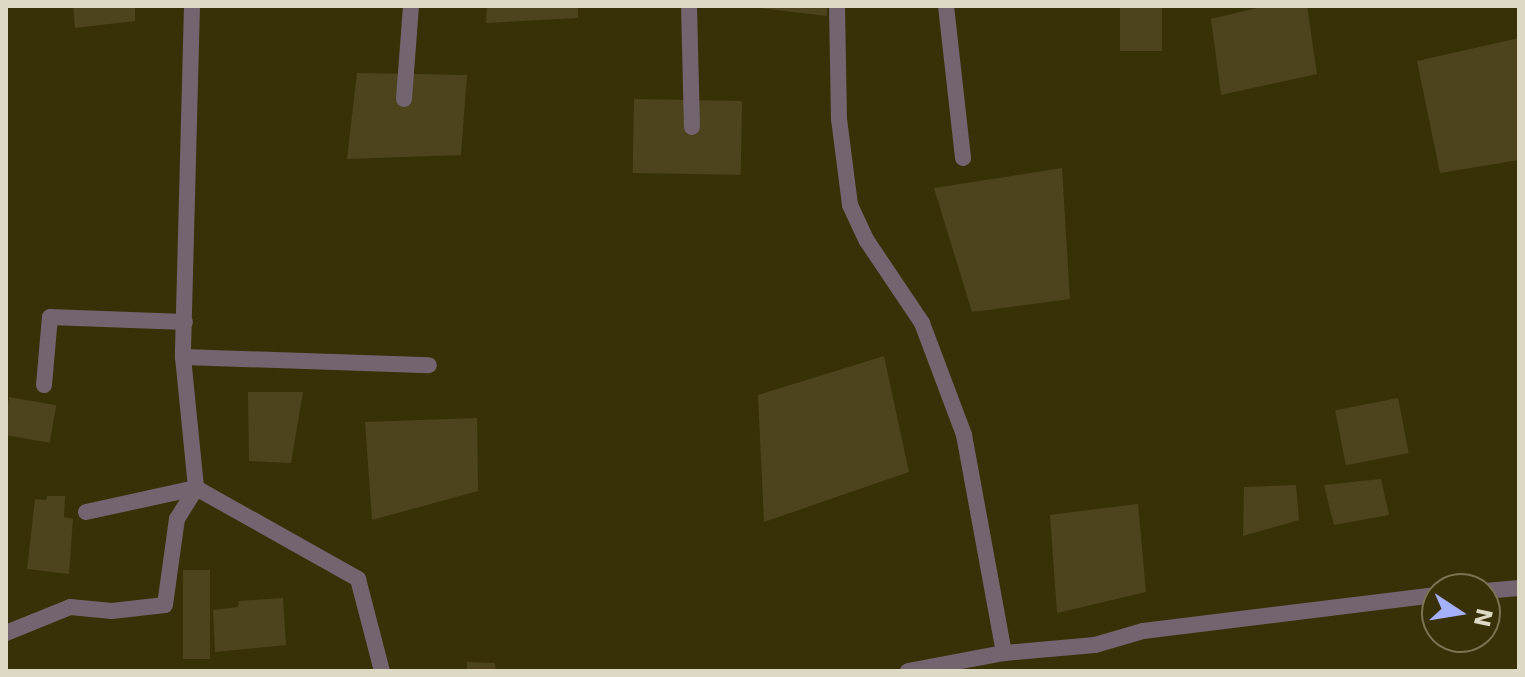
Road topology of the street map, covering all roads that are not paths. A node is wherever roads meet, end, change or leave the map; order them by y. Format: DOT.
graph roads {
  1 [pos="192,6"];
  2 [pos="411,6"];
  3 [pos="689,6"];
  4 [pos="837,6"];
  5 [pos="946,6"];
  6 [pos="404,99"];
  7 [pos="692,127"];
  8 [pos="963,158"];
  9 [pos="185,322"];
  10 [pos="183,357"];
  11 [pos="429,365"];
  12 [pos="44,385"];
  13 [pos="196,488"];
  14 [pos="86,512"];
  15 [pos="1421,597"];
  16 [pos="6,633"];
  17 [pos="1004,653"];
  18 [pos="382,671"];
  19 [pos="908,671"];
  1 -- 9 [label="street"];
  2 -- 6 [label="street"];
  3 -- 7 [label="street"];
  4 -- 17 [label="street"];
  5 -- 8 [label="street"];
  9 -- 10 [label="street"];
  9 -- 12 [label="street"];
  10 -- 11 [label="street"];
  10 -- 13 [label="street"];
  13 -- 14 [label="street"];
  13 -- 16 [label="street"];
  13 -- 18 [label="street"];
  15 -- 17 [label="street"];
  17 -- 19 [label="street"];
}
